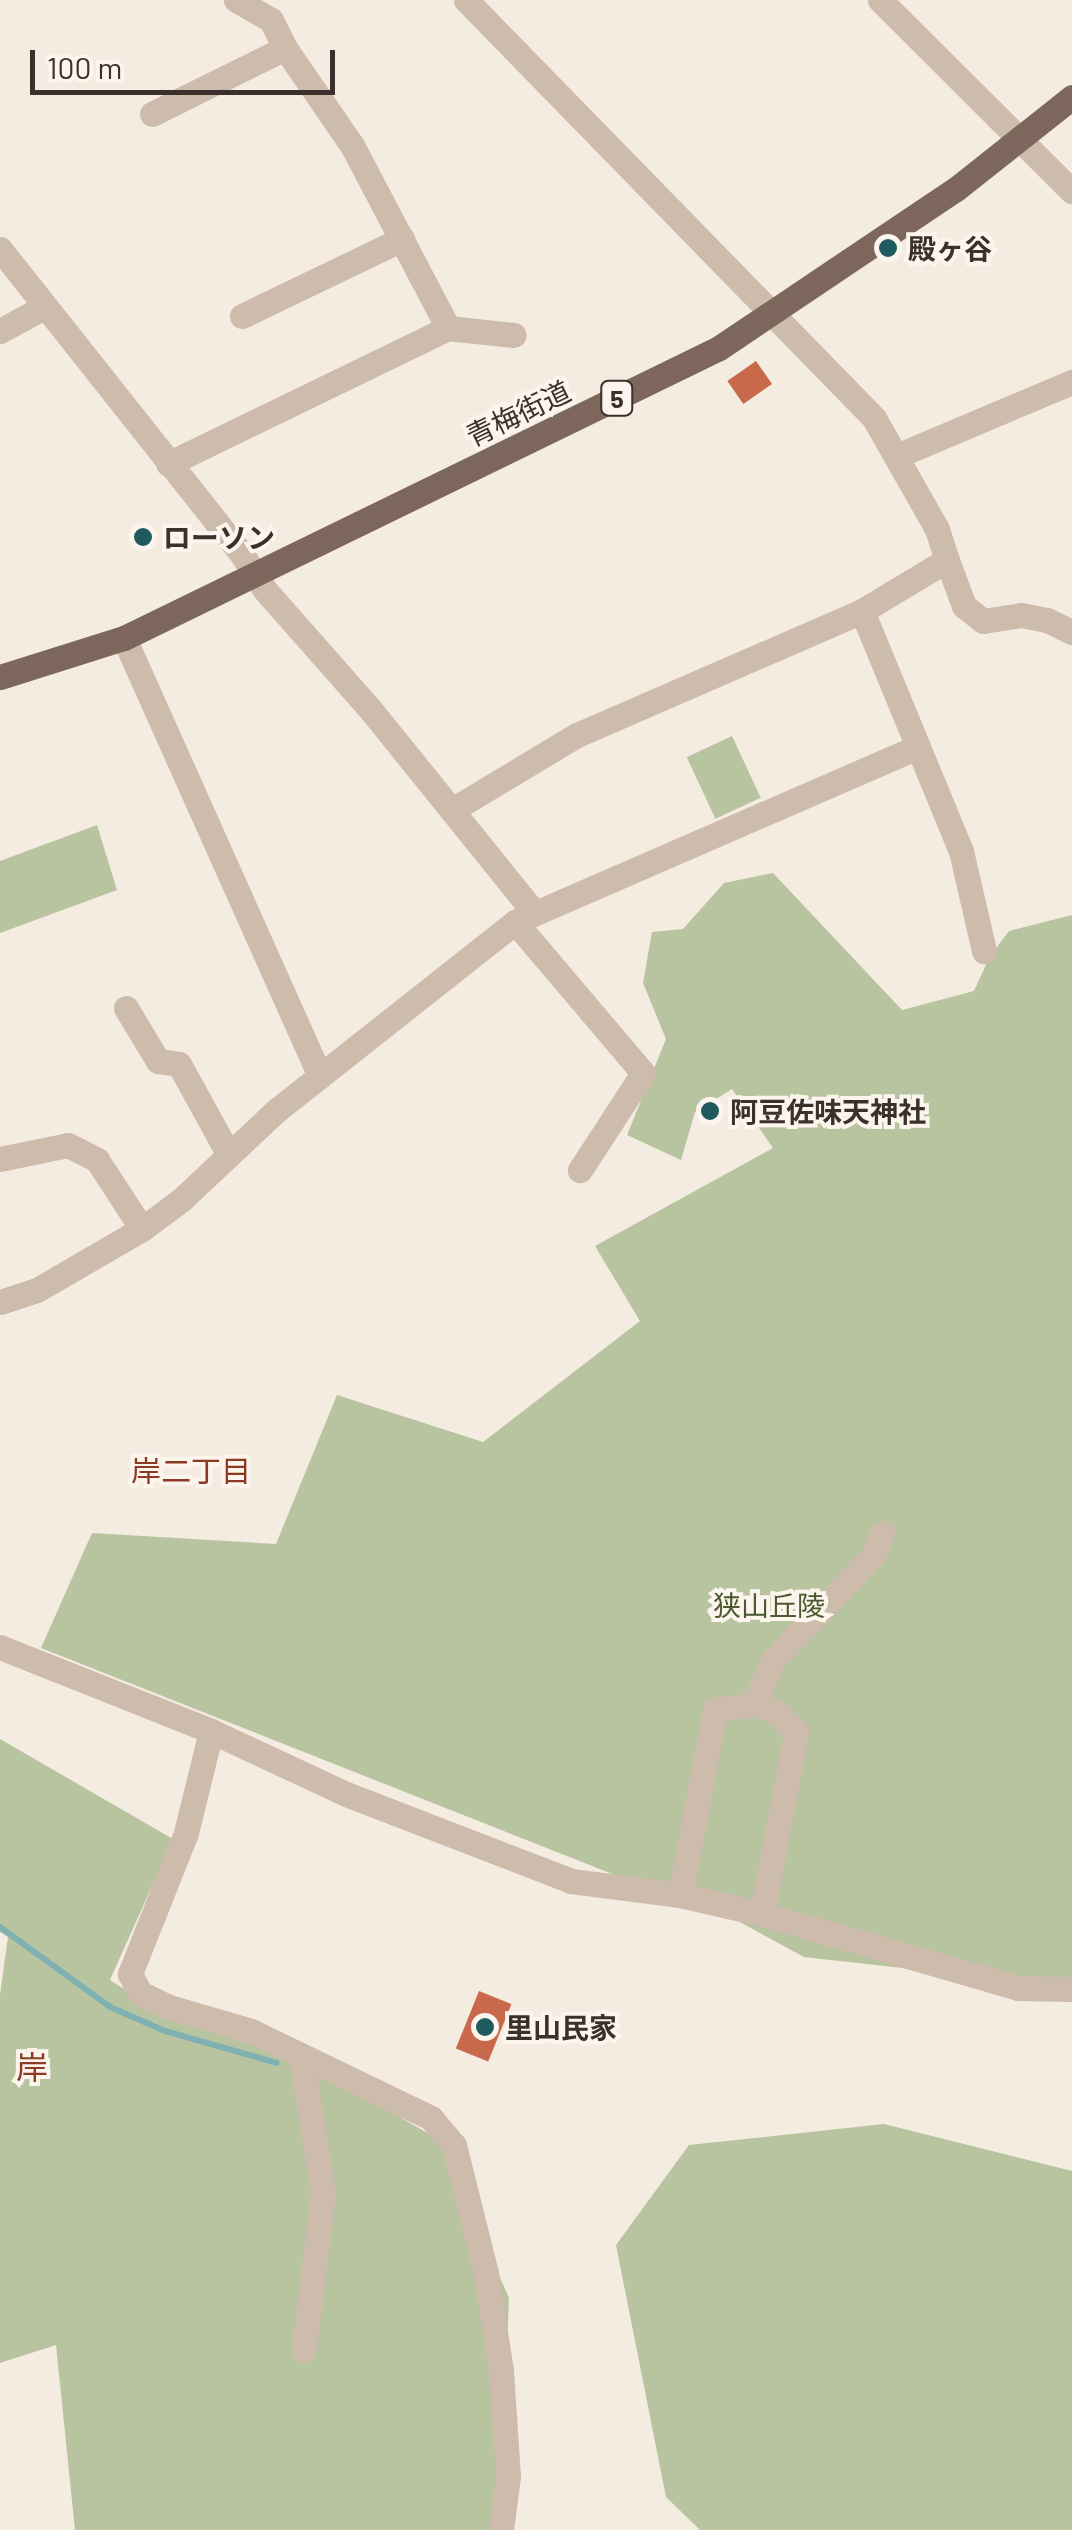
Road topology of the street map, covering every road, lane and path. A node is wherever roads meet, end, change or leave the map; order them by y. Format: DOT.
graph roads {
  1 [pos="236,0"];
  2 [pos="466,0"];
  3 [pos="880,0"];
  4 [pos="285,48"];
  5 [pos="1072,97"];
  6 [pos="152,114"];
  7 [pos="1018,140"];
  8 [pos="1072,191"];
  9 [pos="402,239"];
  10 [pos="0,249"];
  11 [pos="44,306"];
  12 [pos="773,313"];
  13 [pos="242,316"];
  14 [pos="448,328"];
  15 [pos="0,331"];
  16 [pos="514,335"];
  17 [pos="1072,382"];
  18 [pos="899,455"];
  19 [pos="168,464"];
  20 [pos="947,560"];
  21 [pos="256,574"];
  22 [pos="862,611"];
  23 [pos="1072,632"];
  24 [pos="124,638"];
  25 [pos="0,678"];
  26 [pos="916,748"];
  27 [pos="452,810"];
  28 [pos="524,916"];
  29 [pos="984,951"];
  30 [pos="126,1008"];
  31 [pos="320,1076"];
  32 [pos="229,1155"];
  33 [pos="0,1160"];
  34 [pos="580,1170"];
  35 [pos="142,1229"];
  36 [pos="0,1302"];
  37 [pos="882,1533"];
  38 [pos="0,1647"];
  39 [pos="754,1704"];
  40 [pos="211,1730"];
  41 [pos="680,1896"];
  42 [pos="762,1914"];
  43 [pos="1072,1989"];
  44 [pos="302,2056"];
  45 [pos="304,2350"];
  46 [pos="500,2530"];
  1 -- 4 [label="street"];
  2 -- 12 [label="street"];
  3 -- 7 [label="street"];
  4 -- 6 [label="street"];
  4 -- 9 [label="street"];
  5 -- 7 [label="main road, 青梅街道 / 5"];
  7 -- 8 [label="street"];
  7 -- 12 [label="main road, 青梅街道 / 5"];
  9 -- 13 [label="street"];
  9 -- 14 [label="street"];
  10 -- 11 [label="street"];
  11 -- 15 [label="street"];
  11 -- 19 [label="street"];
  12 -- 18 [label="street"];
  12 -- 21 [label="main road, 青梅街道 / 5"];
  14 -- 16 [label="street"];
  14 -- 19 [label="street"];
  17 -- 18 [label="street"];
  18 -- 20 [label="street"];
  19 -- 21 [label="street"];
  20 -- 22 [label="street"];
  20 -- 23 [label="street"];
  21 -- 24 [label="main road, 青梅街道 / 5"];
  21 -- 27 [label="street"];
  22 -- 26 [label="street"];
  22 -- 27 [label="street"];
  24 -- 25 [label="main road, 青梅街道 / 5"];
  24 -- 31 [label="street"];
  26 -- 28 [label="street"];
  26 -- 29 [label="street"];
  27 -- 28 [label="street"];
  28 -- 31 [label="street"];
  28 -- 34 [label="street"];
  30 -- 32 [label="street"];
  31 -- 32 [label="street"];
  32 -- 35 [label="street"];
  33 -- 35 [label="street"];
  35 -- 36 [label="street"];
  37 -- 39 [label="street"];
  38 -- 40 [label="street"];
  39 -- 41 [label="street"];
  39 -- 42 [label="street"];
  40 -- 41 [label="street"];
  40 -- 44 [label="street"];
  41 -- 42 [label="street"];
  42 -- 43 [label="street"];
  44 -- 45 [label="street"];
  44 -- 46 [label="street"];
}
